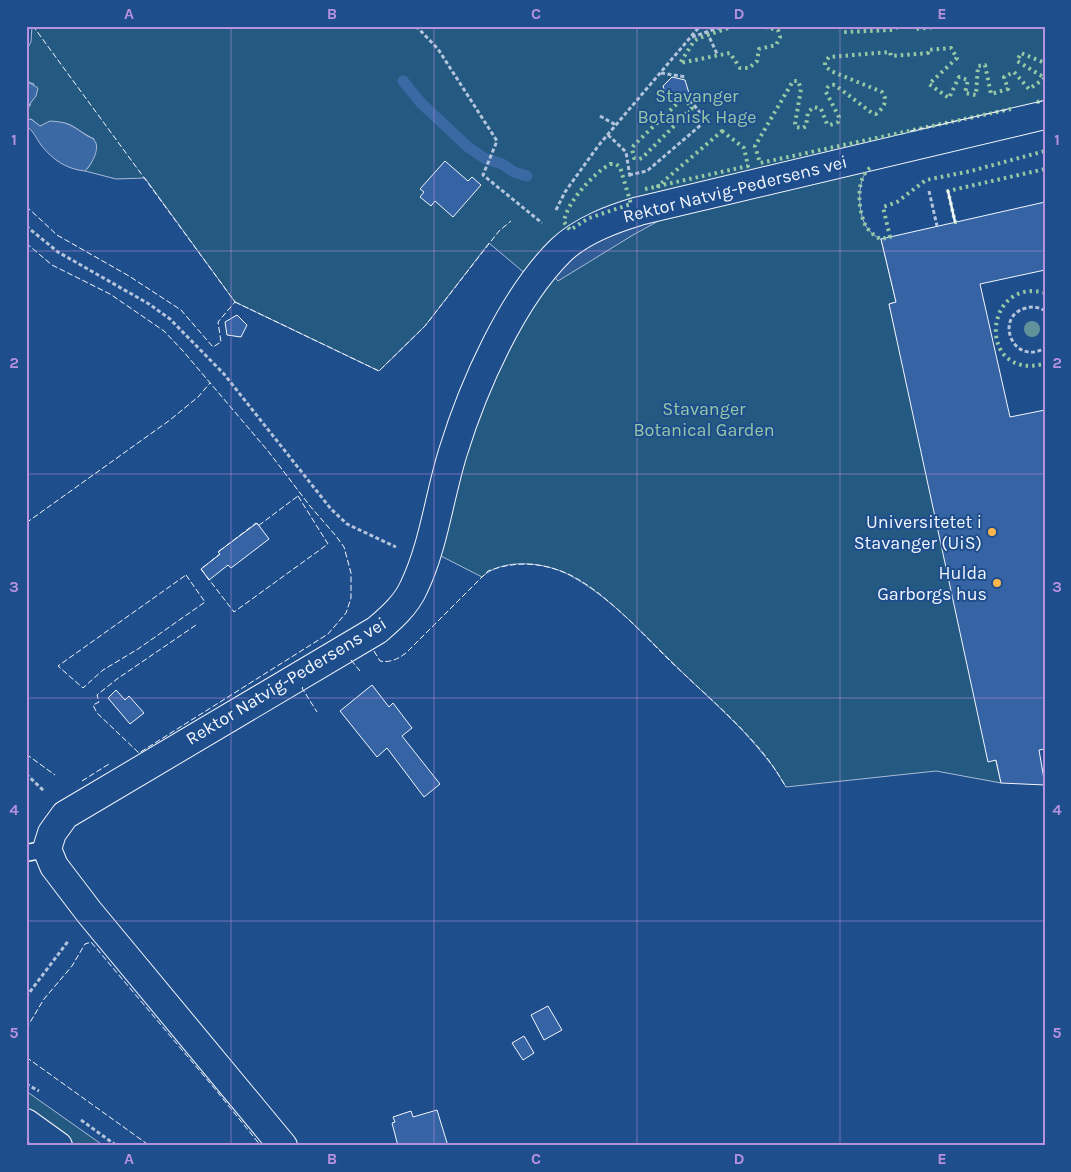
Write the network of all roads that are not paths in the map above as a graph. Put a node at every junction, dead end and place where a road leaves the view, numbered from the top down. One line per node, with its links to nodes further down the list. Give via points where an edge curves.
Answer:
1 (1045, 114): 2 (street, Rektor Natvig-Pedersens vei, via 639,211 586,232 555,238 483,371 453,452 414,588 398,612 377,630 65,815)
2 (37, 851): 5 (street, Rektor Natvig-Pedersens vei, via 54,866)
3 (26, 1123): 4 (street)
4 (58, 1146)
5 (283, 1146)

